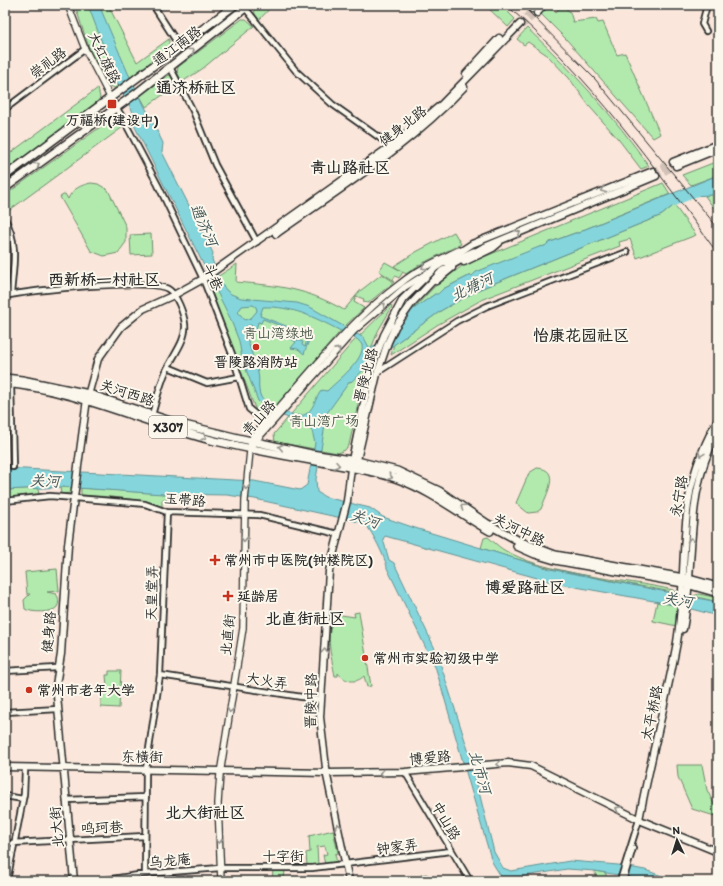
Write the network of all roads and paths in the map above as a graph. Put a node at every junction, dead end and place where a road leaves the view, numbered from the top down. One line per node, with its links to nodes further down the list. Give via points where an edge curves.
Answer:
1 (68, 5): 11 (street, 大红旗路)
2 (153, 5): 10 (street)
3 (235, 5): 10 (main road, 通江南路)
4 (544, 5): 7 (main road)
5 (706, 5): 8 (street, via 702,24)
6 (248, 7): 12 (main road, 通江南路, one-way to 6); 18 (street, via 296,71 332,104)
7 (535, 9)
8 (706, 31)
9 (499, 38): 16 (main road)
10 (180, 48): 13 (main road, 通江南路)
11 (85, 49): 13 (street, 大红旗路); 15 (street, 崇礼路)
12 (170, 67): 14 (main road, 通江南路); 24 (street, via 193,111 215,165)
13 (111, 99): 14 (street, 斗巷); 20 (main road)
14 (117, 108): 21 (main road, one-way to 14); 30 (street, 斗巷, via 158,185)
15 (5, 109)
16 (435, 110): 18 (main road, 健身北路); 28 (main road, 健身北路, via 521,25 437,115 394,149)
17 (718, 144): 19 (main road, via 675,164)
18 (391, 146): 24 (main road, 健身北路)
19 (718, 149)
20 (5, 176)
21 (5, 188)
22 (5, 219): 31 (street, via 14,241)
23 (504, 238): 25 (main road, 晋陵北路, one-way to 25, via 654,174); 26 (main road, 晋陵北路); 35 (main road, via 493,248 453,268 434,282 401,322)
24 (257, 242): 28 (main road, 健身北路)
25 (472, 244): 29 (main road, 晋陵北路); 34 (street, 青山路, one-way to 34, via 432,263 401,282 348,328)
26 (482, 248): 29 (street, 青山路); 35 (main road, 晋陵北路, via 442,271 412,303 395,327)
27 (627, 252): 37 (street, via 487,306 457,321)
28 (224, 267): 30 (main road)
29 (434, 268): 34 (street, 青山路, one-way to 29, via 405,287); 50 (main road, 晋陵北路, via 403,299 384,335 371,369)
30 (204, 281): 33 (main road); 38 (street, 斗巷)
31 (11, 294): 32 (street); 33 (street, via 146,283 161,285 170,290)
32 (5, 296)
33 (175, 297): 36 (street, via 185,323 185,334); 41 (main road, via 143,309 121,327 98,359)
34 (346, 335): 43 (street, 青山路)
35 (385, 355): 37 (main road); 47 (main road, 晋陵北路, via 377,374)
36 (168, 366): 38 (street, via 207,383); 42 (street)
37 (382, 370): 47 (main road, via 370,423)
38 (239, 377): 45 (street, 斗巷, via 249,408)
39 (5, 378): 41 (main road, 关河西路)
40 (8, 384): 41 (main road, 关河西路); 51 (street)
41 (90, 397): 42 (main road, 关河西路 / X307); 48 (main road, 关河西路 / X307, one-way to 48, via 214,441); 52 (main road)
42 (152, 415): 48 (main road, 关河西路 / X307)
43 (274, 416): 45 (street, 青山路); 48 (street, 青山路)
44 (718, 419): 57 (main road, 永宁路, one-way to 57, via 703,448 689,497 684,542)
45 (266, 423): 48 (street, 青山路, via 253,436)
46 (718, 432): 57 (main road, 永宁路, one-way to 46, via 695,499 705,462)
47 (363, 435): 50 (main road, 晋陵北路)
48 (252, 444): 49 (main road, 关河西路); 55 (street, 北直街, one-way to 55)
49 (321, 459): 50 (main road, 关河中路)
50 (354, 463): 56 (main road, 晋陵中路); 57 (main road, 关河中路, via 436,497 470,520 535,554)
51 (12, 467)
52 (76, 496): 53 (street, 玉带路); 54 (street, 玉带路, via 145,504); 60 (main road, 健身路, via 66,567 61,654); 68 (main road, 健身路, via 60,686)
53 (5, 501)
54 (167, 512): 55 (street, 玉带路); 62 (street, 天皇堂弄)
55 (245, 514): 56 (street, 玉带路); 63 (street, 北直街, one-way to 63, via 243,628)
56 (338, 534): 64 (main road, 晋陵中路, one-way to 56, via 329,571)
57 (686, 584): 58 (main road, 关河中路); 59 (main road, 关河中路); 78 (main road, 太平桥路, via 684,610)
58 (718, 587)
59 (718, 593)
60 (57, 668): 61 (street); 65 (main road, 健身路)
61 (5, 671)
62 (160, 675): 63 (street); 69 (street, 天皇堂弄)
63 (234, 687): 64 (street, 大火弄); 71 (street, 北直街, one-way to 71)
64 (321, 700): 73 (main road, 晋陵中路, via 320,717)
65 (58, 709): 66 (street); 68 (main road, 健身路)
66 (5, 712)
67 (5, 769): 68 (main road); 70 (main road)
68 (66, 769): 69 (main road, 东横街); 70 (main road); 77 (main road, 北大街)
69 (146, 770): 71 (main road, 东横街); 75 (street, 天皇堂弄)
70 (25, 771): 76 (street)
71 (220, 772): 73 (main road, 博爱路); 85 (street, 北直街, one-way to 85)
72 (405, 772): 73 (main road, 博爱路, one-way to 73); 78 (main road, 博爱路, one-way to 72, via 531,766 508,763); 82 (street, 中山路)
73 (327, 775): 84 (main road, 晋陵中路, one-way to 73)
74 (5, 796): 76 (street)
75 (146, 797): 77 (street); 79 (street, 天皇堂弄)
76 (23, 799): 81 (street)
77 (68, 800): 80 (main road, 北大街)
78 (640, 821): 83 (main road, 博爱路); 87 (street)
79 (145, 836): 80 (street, 鸣珂巷); 86 (street, 天皇堂弄)
80 (72, 840): 81 (street, 鸣珂巷); 89 (main road, 北大街); 90 (main road, 北大街)
81 (12, 844): 88 (street)
82 (451, 851): 84 (street, 钟家弄); 94 (street, 中山路)
83 (718, 852)
84 (346, 864): 85 (street, 十字街, via 312,868); 93 (main road, 晋陵中路)
85 (220, 868): 86 (street, 乌龙庵); 92 (street, 北直街)
86 (145, 874): 91 (street, 乌龙庵)
87 (622, 879)
88 (6, 881)
89 (74, 881)
90 (77, 881)
91 (99, 881)
92 (221, 881)
93 (349, 881)
94 (470, 881)

